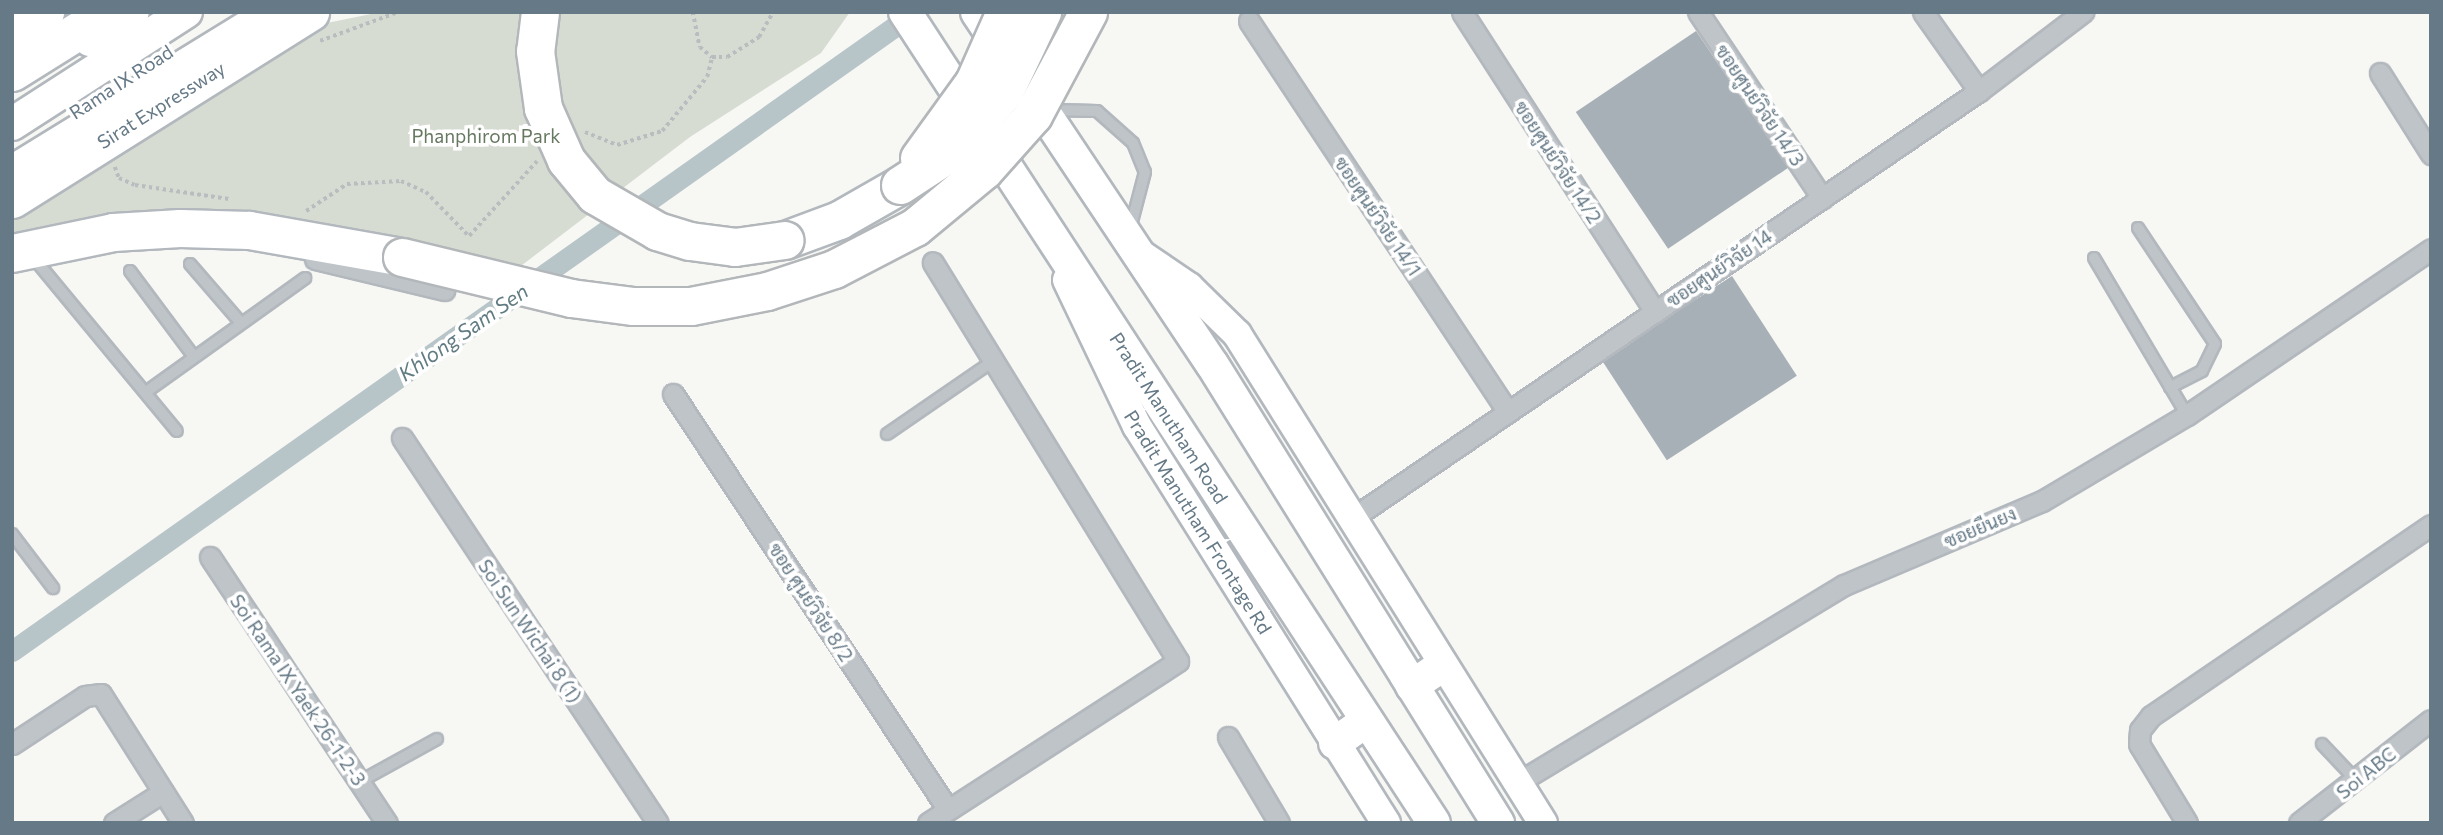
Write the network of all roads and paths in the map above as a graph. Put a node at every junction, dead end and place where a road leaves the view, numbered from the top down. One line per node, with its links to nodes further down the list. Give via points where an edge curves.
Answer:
1 (31, 12): 21 (street)
2 (45, 12): 23 (highway)
3 (108, 12): 25 (highway)
4 (133, 12): 27 (main road)
5 (186, 12): 30 (main road, Rama IX Road)
6 (230, 12): 32 (main road, Rama IX Road)
7 (272, 12): 36 (main road, Rama IX Road)
8 (398, 12): 22 (path)
9 (540, 12): 37 (highway, bridge, via 535,51 543,108 566,160 595,195 657,231 735,247 785,240 839,220)
10 (692, 12): 24 (path, via 700,47)
11 (773, 12): 24 (path, via 745,48 727,57)
12 (905, 12): 42 (main road, Pradit Manutham Road)
13 (1042, 12): 37 (highway, bridge, via 1004,92 956,149)
14 (1088, 12): 47 (highway, bridge, via 1033,115 984,170 915,227 834,269 767,290 691,306 620,305 571,299 319,240 249,230 113,232)
15 (1462, 12): 55 (street, ซอยศูนย์วิจัย 14/2)
16 (1699, 12): 38 (street, ซอยศูนย์วิจัย 14/3)
17 (1923, 12): 28 (street)
18 (2083, 12): 28 (street, ซอยศูนย์วิจัย 14)
19 (989, 17): 29 (main road); 37 (highway, bridge, via 974,82)
20 (1249, 21): 62 (street, ซอยศูนย์วิจัย 14/1)
21 (12, 25)
22 (310, 29): 39 (highway, Sirat Expressway)
23 (12, 34)
24 (712, 57): 31 (path, via 689,103 662,131 617,145)
25 (12, 72)
26 (2380, 73): 34 (street)
27 (12, 89)
28 (1979, 90): 38 (street, ซอยศูนย์วิจัย 14)
29 (1042, 110): 44 (main road); 44 (lane, via 1097,111 1133,143 1146,172)
30 (12, 124)
31 (580, 129)
32 (12, 151)
33 (544, 154): 41 (path, via 469,236 426,192 401,181 347,184 307,211)
34 (2431, 154)
35 (118, 162): 40 (path, via 114,168 119,178 135,185)
36 (12, 172)
37 (900, 185)
38 (1822, 198): 55 (street, ซอยศูนย์วิจัย 14)
39 (12, 199)
40 (241, 201)
41 (294, 209)
42 (1033, 209): 75 (main road, Pradit Manutham Road); 78 (street, Pradit Manutham Frontage Rd, via 1137,426)
43 (2138, 228): 59 (lane, via 2215,344 2202,371)
44 (1132, 244): 67 (street, via 1189,287 1237,334); 73 (main road)
45 (423, 247): 53 (street)
46 (2431, 249): 63 (street, ซอยยืนยง)
47 (17, 253): 53 (street, via 144,241 252,245); 60 (lane)
48 (2094, 258): 59 (lane)
49 (933, 262): 58 (street)
50 (190, 264): 56 (lane)
51 (130, 271): 57 (lane)
52 (305, 278): 56 (lane)
53 (411, 281): 54 (street)
54 (444, 290)
55 (1655, 312): 62 (street, ซอยศูนย์วิจัย 14)
56 (241, 323): 57 (lane)
57 (194, 357): 60 (lane)
58 (997, 358): 65 (lane); 85 (street, via 1178,661)
59 (2170, 387): 63 (lane)
60 (146, 392): 64 (lane)
61 (673, 394): 85 (street, ซอย ศูนย์วิจัย 8/2)
62 (1508, 412): 67 (street, ซอยศูนย์วิจัย 14)
63 (2187, 415): 83 (street, ซอยยืนยง, via 2042,500 1844,584)
64 (177, 431)
65 (887, 434)
66 (402, 439): 89 (street, Soi Sun Wichai 8 (1))
67 (1351, 519): 72 (street)
68 (2431, 525): 96 (street, via 2151,716 2140,730 2139,744)
69 (12, 534): 71 (lane)
70 (210, 557): 82 (street, Soi Rama IX Yaek 26-1-2-3)
71 (53, 588)
72 (1442, 666): 73 (main road); 83 (street)
73 (1412, 686): 94 (main road)
74 (2431, 720): 81 (street, Soi ABC)
75 (1366, 721): 78 (main road); 93 (main road, Pradit Manutham Road)
76 (1228, 737): 91 (street)
77 (437, 739): 82 (lane)
78 (1335, 743): 92 (street, Pradit Manutham Frontage Rd)
79 (12, 744): 84 (street, via 95,692 137,746)
80 (2322, 744): 81 (lane)
81 (2356, 780): 97 (street, Soi ABC)
82 (359, 782): 88 (street, Soi Rama IX Yaek 26-1-2-3)
83 (1517, 783): 95 (street)
84 (163, 792): 86 (street); 87 (street)
85 (948, 809): 90 (street)
86 (114, 823)
87 (183, 823)
88 (387, 823)
89 (658, 823)
90 (928, 823)
91 (1279, 823)
92 (1386, 823)
93 (1434, 823)
94 (1498, 823)
95 (1543, 823)
96 (2187, 823)
97 (2299, 823)

